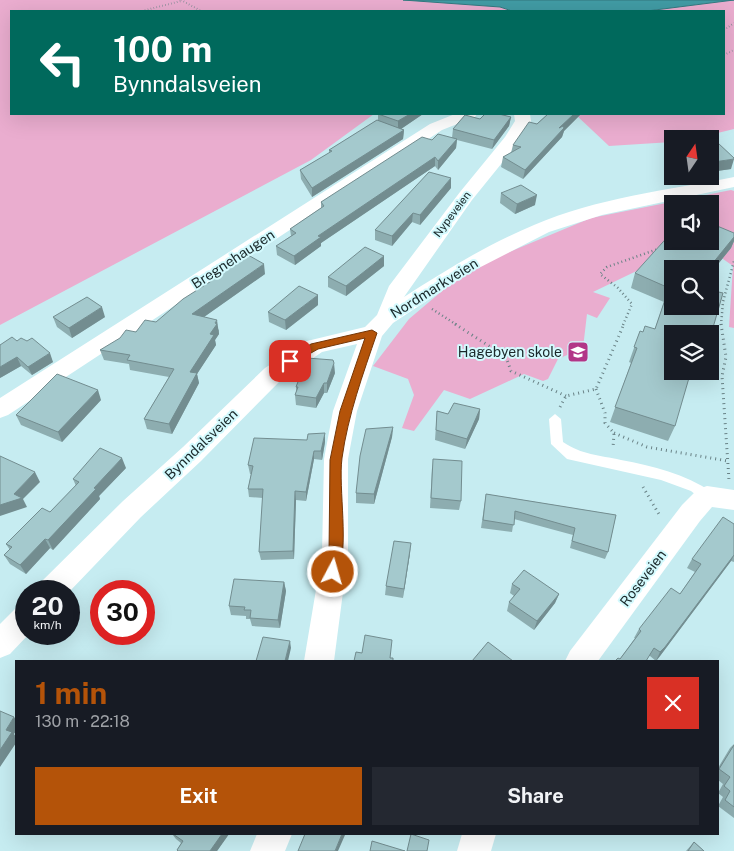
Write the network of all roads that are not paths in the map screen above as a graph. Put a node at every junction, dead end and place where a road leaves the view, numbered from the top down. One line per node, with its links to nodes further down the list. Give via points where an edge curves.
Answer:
1 (467, 115): 5 (street, Bregnehaugen, via 429,132)
2 (522, 115): 4 (street, Nypeveien, via 523,121 512,139 396,291)
3 (734, 182): 4 (street, Nordmarkveien, via 598,210 542,228 490,253)
4 (379, 326): 8 (street, Bynndalsveien, via 315,346 273,374); 11 (street, via 345,411 336,460 336,554)
5 (0, 409)
6 (555, 419): 7 (lane, via 557,444 572,455 679,480)
7 (724, 498): 12 (street, Roseveien, via 691,512)
8 (62, 580)
9 (15, 628): 10 (street)
10 (0, 644)
11 (319, 660)
12 (581, 660)
13 (275, 835): 15 (street)
14 (478, 835): 16 (street)
15 (267, 851)
16 (474, 851)

